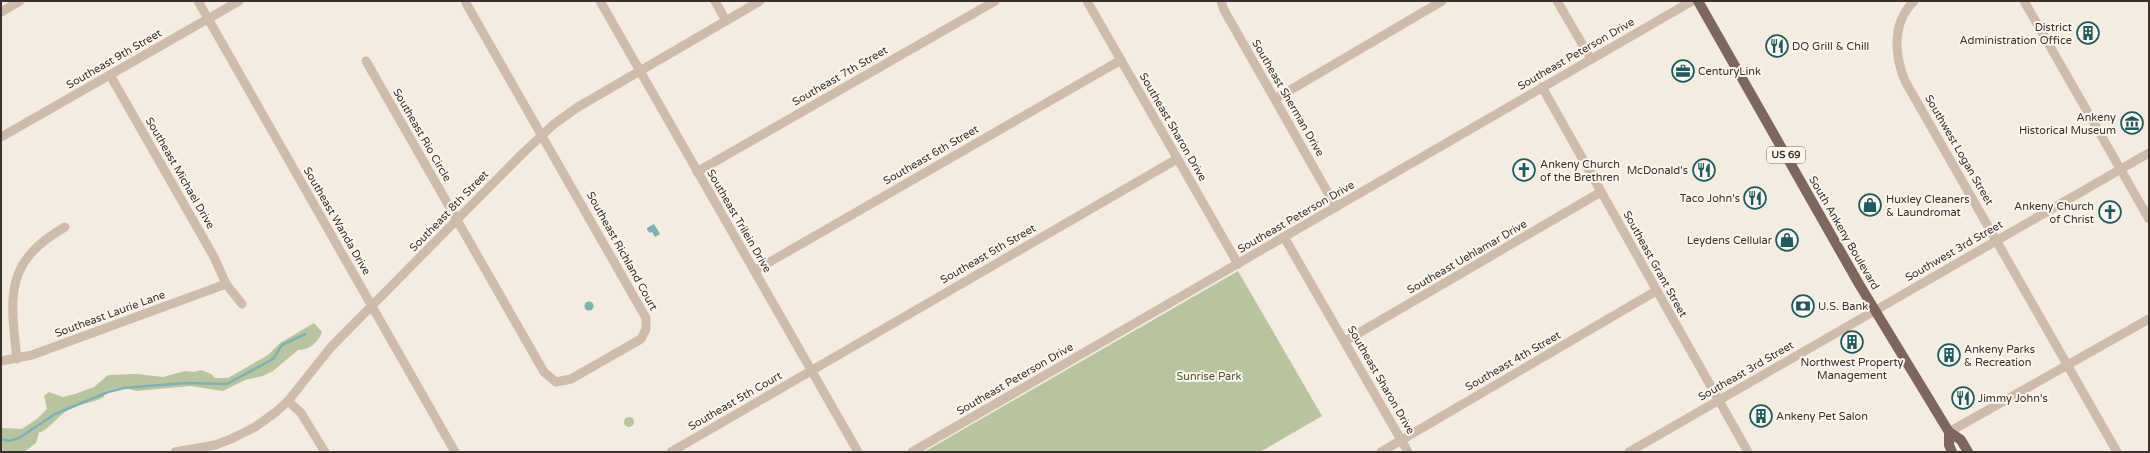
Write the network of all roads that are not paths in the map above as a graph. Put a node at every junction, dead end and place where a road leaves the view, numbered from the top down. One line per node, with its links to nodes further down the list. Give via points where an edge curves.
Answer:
1 (20, 1): 17 (street)
2 (198, 1): 18 (street, Southeast Wanda Drive)
3 (239, 1): 18 (street, Southeast 9th Street)
4 (600, 1): 23 (street, Southeast Trilein Drive)
5 (715, 1): 19 (street)
6 (760, 1): 19 (street, Southeast 8th Street)
7 (995, 1): 32 (street, Southeast 7th Street)
8 (1087, 1): 20 (street, Southeast Sharon Drive)
9 (1221, 1): 26 (street, Southeast Sherman Drive)
10 (1442, 1): 26 (street)
11 (1557, 1): 21 (street)
12 (1692, 1): 21 (street, Southeast Peterson Drive)
13 (1698, 1): 46 (main road, South Ankeny Boulevard / US 69)
14 (1914, 1): 39 (street, Southwest Logan Street, via 1904,14 1897,36 1897,58 1900,68)
15 (2024, 1): 31 (street)
16 (466, 3): 27 (street)
17 (1, 12)
18 (209, 18): 24 (street, Southeast 9th Street); 45 (street, Southeast Wanda Drive, via 212,28)
19 (726, 21): 23 (street, Southeast 8th Street)
20 (1121, 60): 30 (street, Southeast Sharon Drive); 41 (street, Southeast 6th Street)
21 (1591, 60): 25 (street, Southeast Peterson Drive)
22 (366, 61): 36 (street, Southeast Rio Circle)
23 (639, 71): 27 (street, Southeast 8th Street, via 578,106); 32 (street, Southeast Trilein Drive)
24 (110, 75): 28 (street, Southeast 9th Street); 42 (street, Southeast Michael Drive, via 214,257)
25 (1542, 87): 33 (street, Southeast Grant Street); 34 (street, Southeast Peterson Drive)
26 (1275, 99): 34 (street, Southeast Sherman Drive)
27 (542, 135): 36 (street, Southeast 8th Street); 36 (street, Southeast Richland Court, via 645,314 647,326 641,339 567,381 556,382 550,379)
28 (1, 137)
29 (2149, 153): 31 (street, Southwest 3rd Street)
30 (1178, 159): 40 (street, Southeast Sharon Drive); 52 (street, Southeast 5th Street)
31 (2121, 169): 35 (street); 39 (street, Southwest 3rd Street)
32 (697, 172): 41 (street, Southeast Trilein Drive)
33 (1601, 192): 43 (street, Southeast Grant Street); 48 (street, Southeast Uehlamar Drive)
34 (1336, 207): 38 (street, Southeast Peterson Drive)
35 (2149, 219)
36 (457, 220): 45 (street, Southeast 8th Street)
37 (65, 227): 49 (street, via 34,248 18,275 12,306)
38 (1284, 237): 40 (street, Southeast Peterson Drive); 48 (street, Southeast Sharon Drive)
39 (1996, 240): 46 (street, Southwest 3rd Street); 51 (street, Southwest Logan Street)
40 (1238, 264): 62 (street, Southeast Peterson Drive)
41 (754, 271): 52 (street, Southeast Trilein Drive)
42 (226, 284): 44 (street, Southeast Michael Drive); 49 (street, Southeast Laurie Lane)
43 (1656, 291): 53 (street, Southeast Grant Street); 56 (street, Southeast 4th Street)
44 (242, 304)
45 (373, 307): 54 (street, Southeast 8th Street, via 319,361); 59 (street, Southeast Wanda Drive)
46 (1874, 310): 53 (street, Southeast 3rd Street); 55 (main road, South Ankeny Boulevard / US 69)
47 (2149, 319): 51 (street)
48 (1345, 342): 56 (street, Southeast Sharon Drive)
49 (17, 359): 50 (street, Southeast Laurie Lane)
50 (1, 361)
51 (2067, 365): 55 (street); 69 (street, Southwest Logan Street)
52 (811, 371): 60 (street, Southeast 5th Court); 61 (street, Southeast Trilein Drive)
53 (1718, 400): 65 (street, Southeast 3rd Street); 66 (street, Southeast Grant Street)
54 (288, 401): 57 (street, Southeast 8th Street, via 263,422 232,439 215,445); 58 (street, via 301,413)
55 (1949, 432): 67 (main road, South Ankeny Boulevard / US 69); 68 (main road, South Ankeny Boulevard / US 69, via 1961,440)
56 (1402, 440): 63 (street, Southeast 4th Street); 64 (street, Southeast Sharon Drive)
57 (175, 452)
58 (325, 452)
59 (455, 452)
60 (671, 452)
61 (858, 452)
62 (912, 452)
63 (1381, 452)
64 (1408, 452)
65 (1628, 452)
66 (1748, 452)
67 (1952, 452)
68 (1968, 452)
69 (2117, 452)

